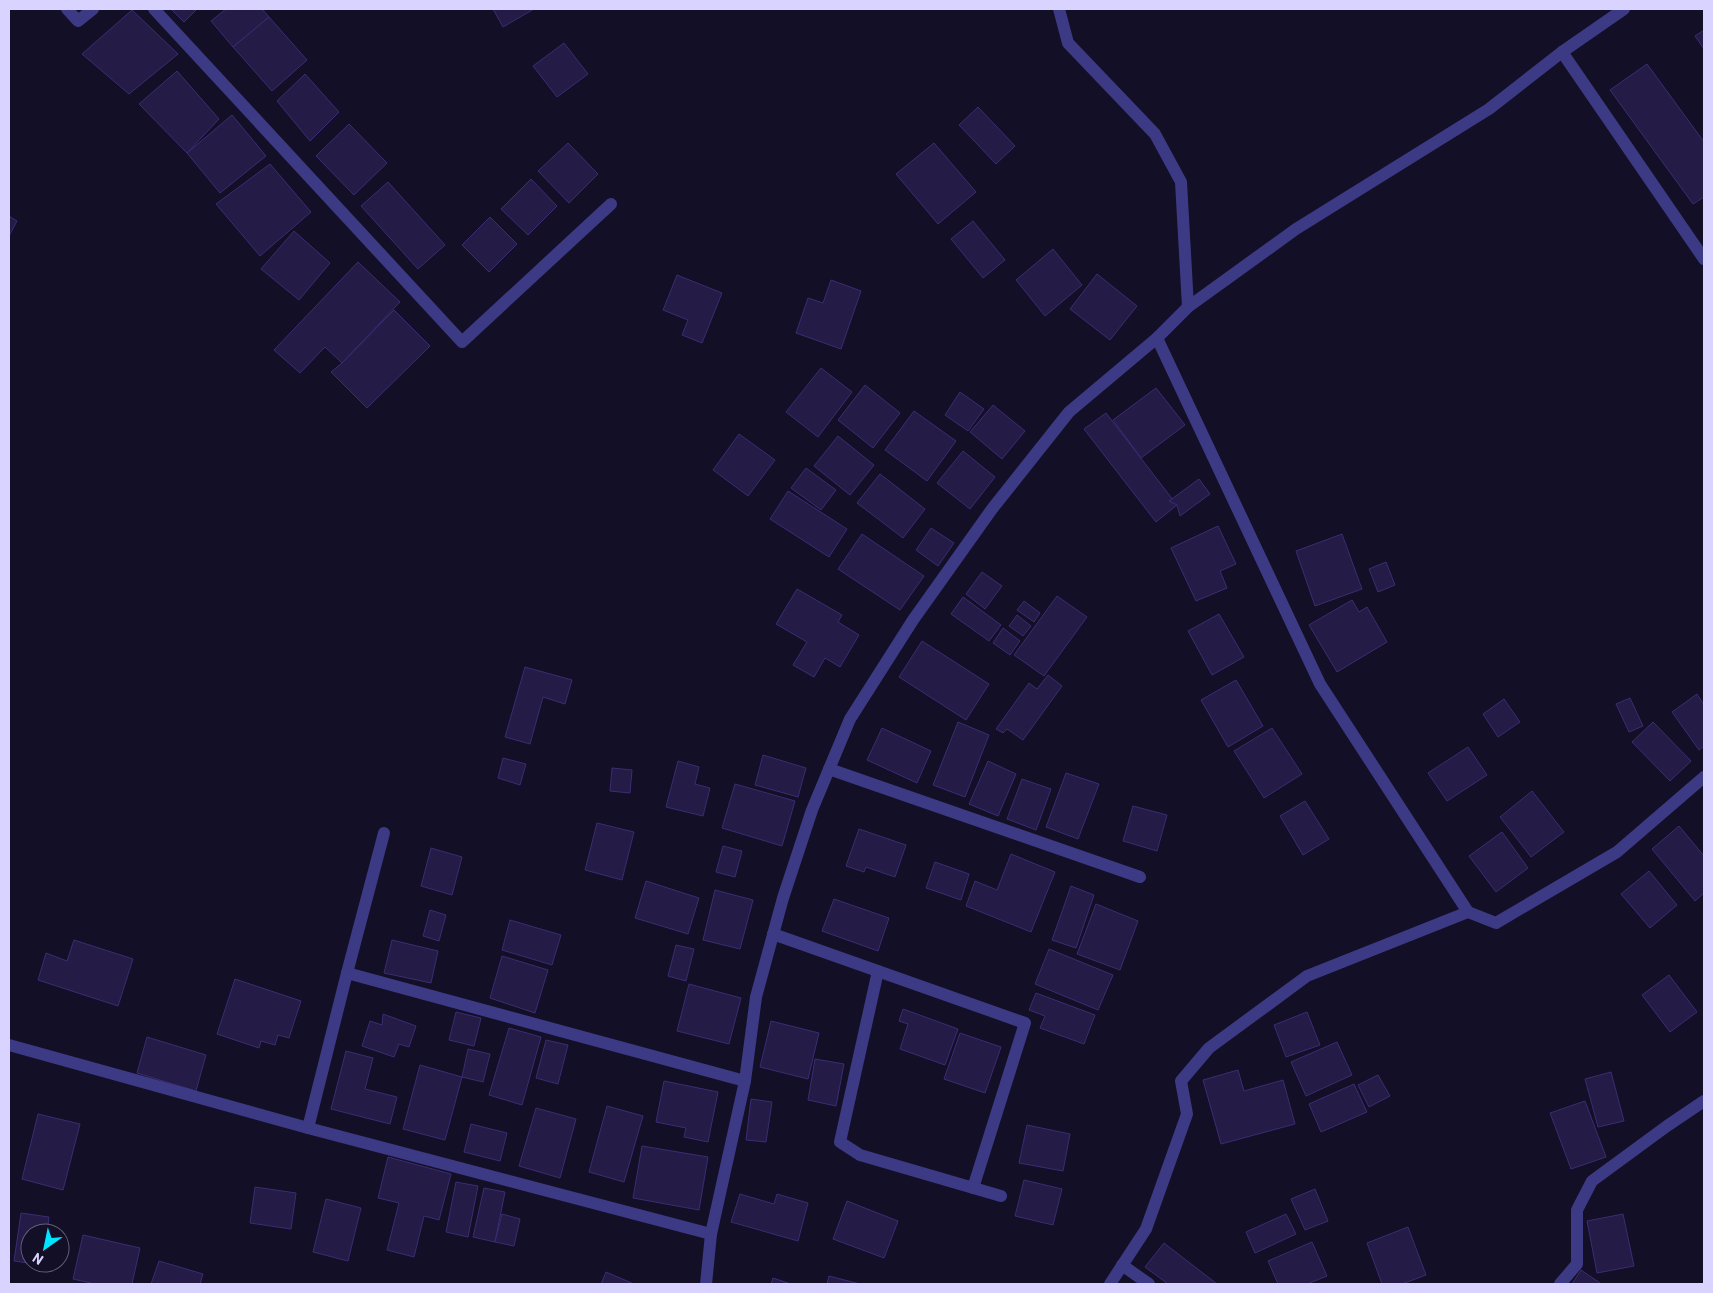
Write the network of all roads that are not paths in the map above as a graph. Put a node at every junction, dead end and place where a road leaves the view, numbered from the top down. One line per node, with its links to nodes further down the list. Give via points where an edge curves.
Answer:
1 (67, 9): 2 (street, via 78,21)
2 (93, 9)
3 (154, 9): 7 (street, via 462,342)
4 (1059, 9): 9 (street, via 1068,43 1155,134 1180,182)
5 (1624, 9): 6 (street)
6 (1562, 52): 8 (street); 9 (street, via 1489,108 1296,229)
7 (611, 204)
8 (1704, 259)
9 (1188, 307): 10 (street)
10 (1157, 338): 11 (street, via 1069,412 992,510 913,620 850,720); 15 (street, via 1320,684)
11 (829, 769): 14 (street); 16 (street, via 812,810)
12 (1704, 777): 15 (street, via 1617,852 1496,923)
13 (384, 834): 18 (street)
14 (1140, 877)
15 (1468, 912): 26 (street, via 1307,976 1208,1048 1180,1081 1187,1114 1146,1229)
16 (773, 934): 17 (street); 20 (street, via 756,997)
17 (878, 971): 23 (street, via 840,1142 860,1155); 23 (street, via 1025,1022)
18 (347, 973): 20 (street); 22 (street)
19 (9, 1045): 22 (street)
20 (745, 1081): 25 (street)
21 (1704, 1101): 30 (street, via 1592,1181 1577,1210 1577,1264)
22 (308, 1128): 25 (street)
23 (973, 1188): 24 (street)
24 (1001, 1196)
25 (711, 1234): 27 (street)
26 (1122, 1266): 28 (street); 29 (street)
27 (706, 1284)
28 (1110, 1284)
29 (1149, 1284)
30 (1560, 1284)

